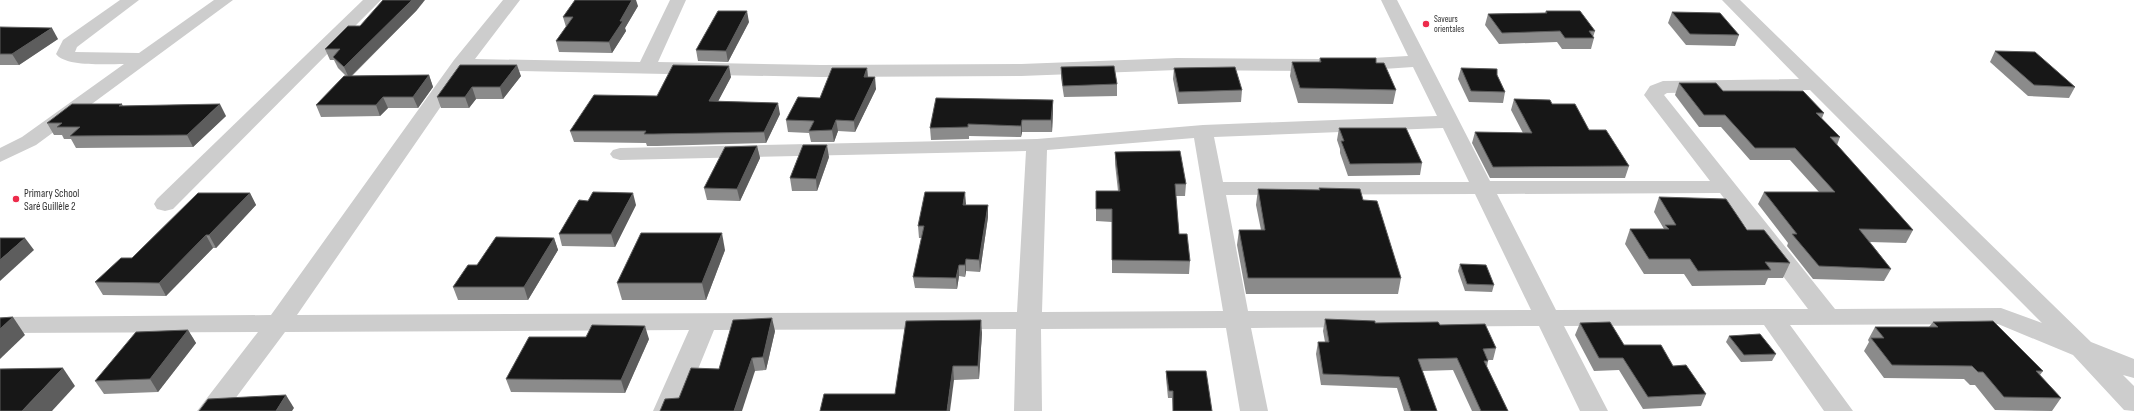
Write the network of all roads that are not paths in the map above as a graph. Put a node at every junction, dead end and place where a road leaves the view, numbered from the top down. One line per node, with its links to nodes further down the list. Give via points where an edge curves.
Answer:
1 (131, 0): 8 (street, via 69,44 65,54 71,57)
2 (225, 0): 8 (street)
3 (373, 0): 21 (street)
4 (512, 0): 10 (street)
5 (678, 0): 11 (street)
6 (1389, 0): 9 (street)
7 (1730, 0): 12 (street)
8 (142, 59): 17 (street, via 29,140)
9 (1420, 61): 11 (street, via 1351,65 1177,64 1013,70 821,71); 13 (street)
10 (461, 64): 11 (street); 28 (street)
11 (647, 66)
12 (1816, 84): 18 (street, via 1663,86 1657,90 1654,95); 30 (street)
13 (1450, 122): 14 (street); 19 (street)
14 (1203, 131): 15 (street); 20 (street)
15 (1037, 145): 16 (street); 26 (street)
16 (620, 154)
17 (0, 156)
18 (1726, 187): 19 (street); 23 (street)
19 (1483, 188): 20 (street); 24 (street)
20 (1214, 189): 25 (street)
21 (165, 204)
22 (1771, 317): 23 (street); 24 (street); 38 (street)
23 (1828, 317): 30 (street, via 2001,316)
24 (1547, 318): 25 (street); 37 (street)
25 (1237, 319): 26 (street); 36 (street)
26 (1029, 320): 27 (street); 35 (street)
27 (705, 322): 28 (street); 34 (street)
28 (279, 323): 29 (street); 33 (street)
29 (0, 325)
30 (2081, 347): 31 (street); 32 (street)
31 (2134, 369)
32 (2134, 403)
33 (211, 411)
34 (667, 411)
35 (1028, 411)
36 (1254, 411)
37 (1594, 411)
38 (1839, 411)

